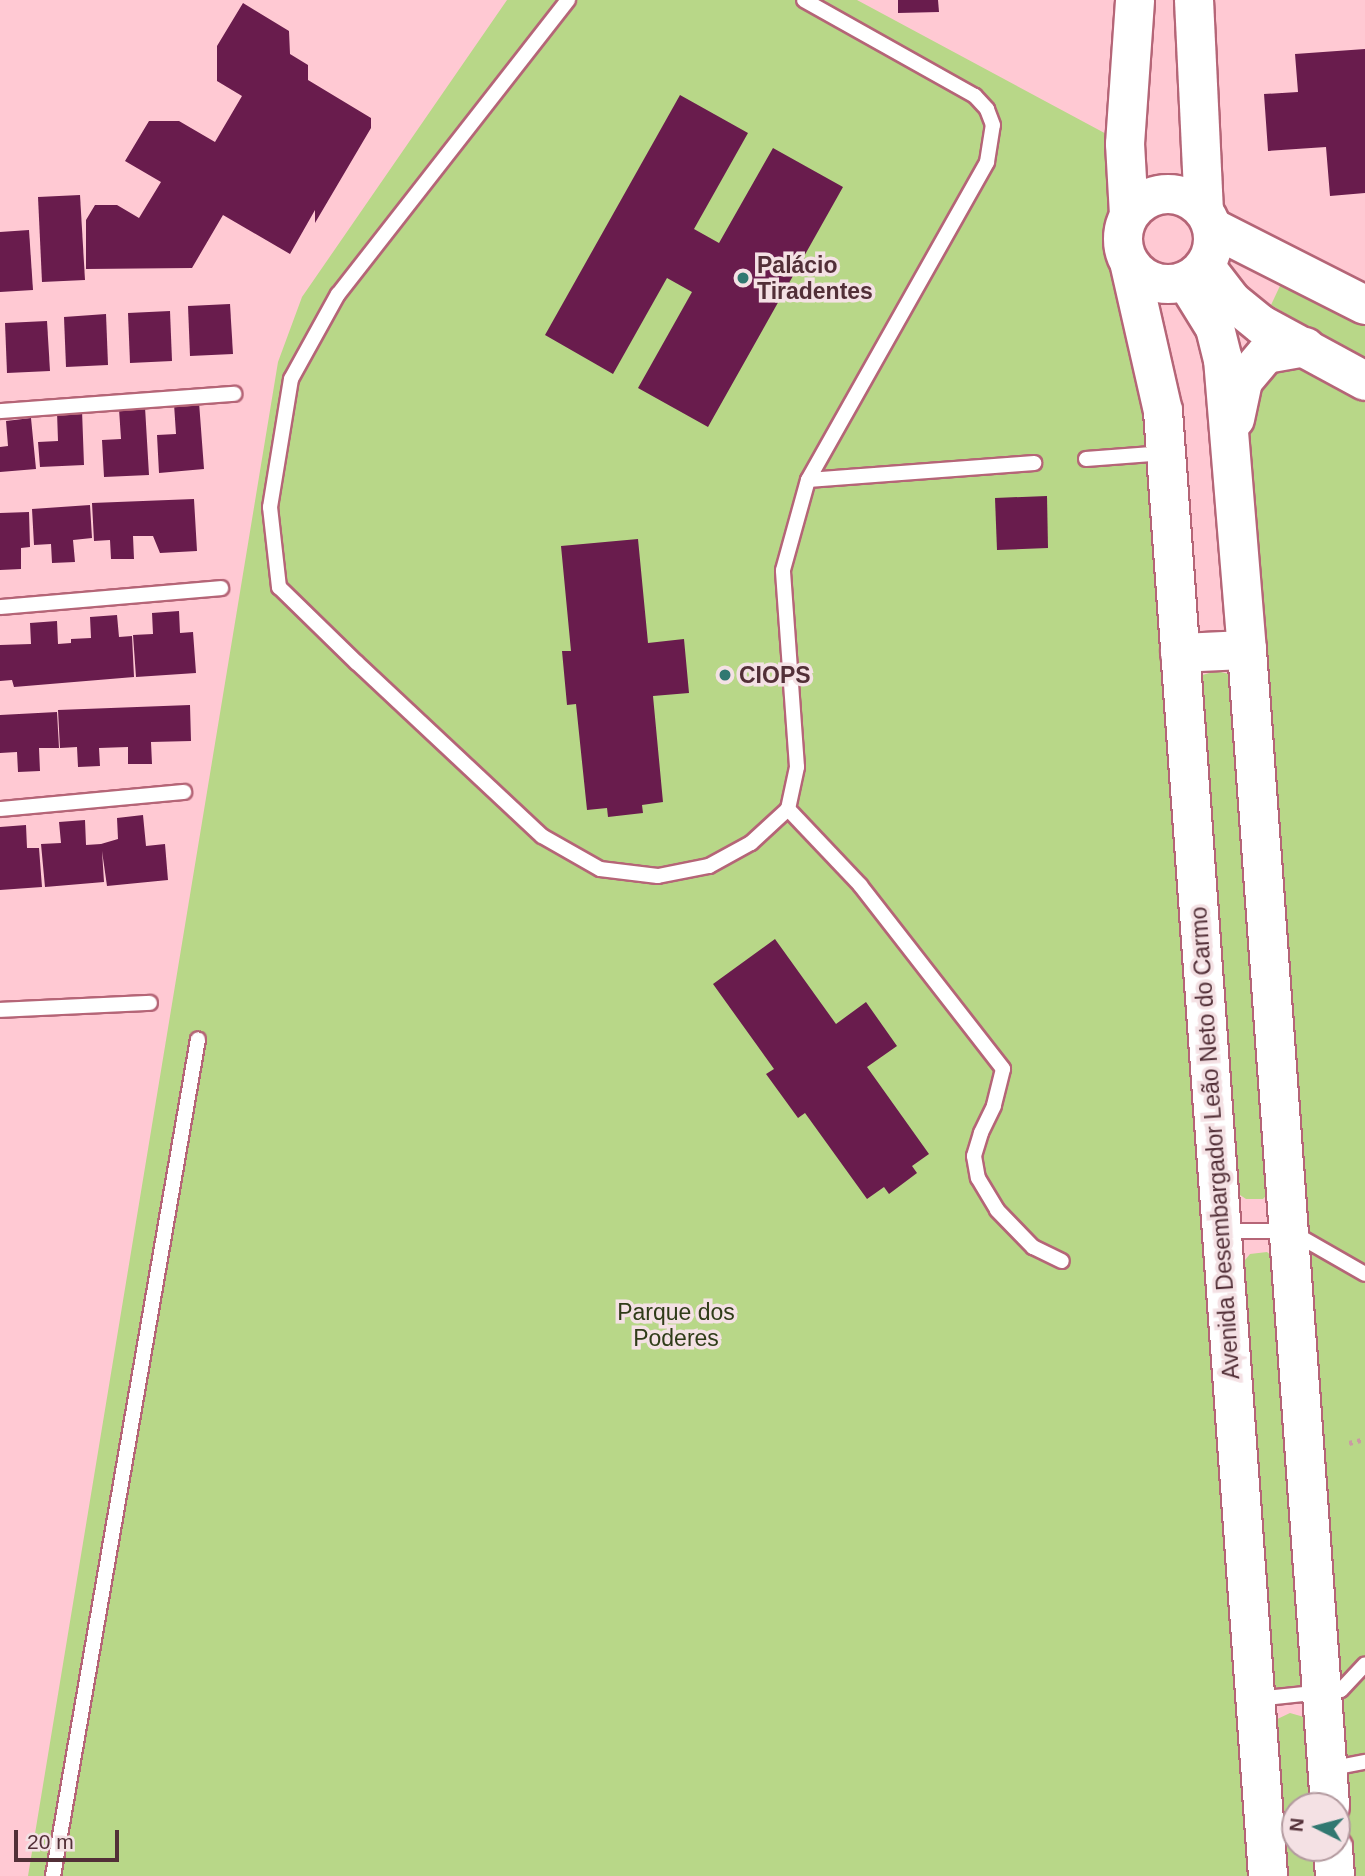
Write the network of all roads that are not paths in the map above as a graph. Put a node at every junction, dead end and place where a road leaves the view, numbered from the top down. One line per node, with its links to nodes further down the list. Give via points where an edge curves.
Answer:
1 (568, 0): 25 (lane, via 338,294 291,379 270,507 279,587 542,836 600,869 658,876 709,866 751,843)
2 (804, 0): 18 (lane, via 975,96 987,108 993,125 987,162)
3 (1135, 0): 5 (main road, via 1125,144)
4 (1194, 0): 6 (main road)
5 (1129, 215): 6 (main road, via 1140,202 1156,194 1173,193 1190,199); 7 (main road, via 1122,232)
6 (1208, 219): 8 (main road, via 1213,248); 9 (main road)
7 (1130, 266): 8 (main road, via 1142,277 1171,285); 15 (main road, Avenida Desembargador Leão Neto do Carmo, via 1163,411)
8 (1195, 274): 10 (main road, via 1262,325); 14 (main road, via 1223,359)
9 (1365, 305)
10 (1305, 347): 11 (main road); 14 (main road, via 1266,354 1243,380)
11 (1365, 381)
12 (234, 394): 13 (lane)
13 (0, 411)
14 (1229, 447): 21 (main road)
15 (1166, 453): 16 (lane); 22 (main road, Avenida Desembargador Leão Neto do Carmo)
16 (1086, 459)
17 (1034, 463): 18 (lane)
18 (808, 480): 25 (lane, via 783,570 797,767)
19 (221, 588): 20 (lane)
20 (0, 607)
21 (1247, 650): 22 (main road); 30 (main road)
22 (1180, 653): 29 (main road, Avenida Desembargador Leão Neto do Carmo)
23 (184, 792): 24 (lane)
24 (0, 809)
25 (788, 809): 31 (lane, via 860,885 1003,1069 974,1156 978,1178 997,1210 1033,1247)
26 (150, 1003): 27 (lane)
27 (0, 1010)
28 (198, 1039): 38 (lane)
29 (1222, 1231): 30 (lane); 35 (main road, Avenida Desembargador Leão Neto do Carmo)
30 (1290, 1231): 32 (lane); 34 (main road)
31 (1062, 1261)
32 (1365, 1274)
33 (1365, 1664): 34 (lane, via 1341,1690)
34 (1322, 1693): 35 (lane); 37 (main road)
35 (1255, 1699): 39 (main road, Avenida Desembargador Leão Neto do Carmo)
36 (1365, 1762): 37 (lane)
37 (1328, 1788)
38 (53, 1876)
39 (1268, 1876)

